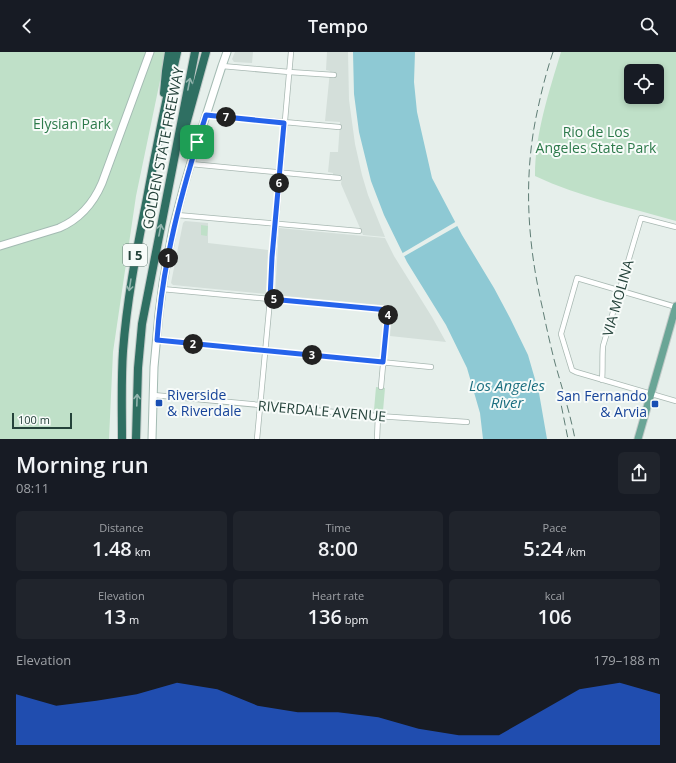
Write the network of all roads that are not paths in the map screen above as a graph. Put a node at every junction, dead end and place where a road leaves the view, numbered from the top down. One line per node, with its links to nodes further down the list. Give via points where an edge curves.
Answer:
1 (150, 52): 23 (main road, via 94,200 75,219 59,228)
2 (169, 52): 12 (highway)
3 (177, 52): 12 (highway, GOLDEN STATE FREEWAY / I 5)
4 (195, 52): 17 (highway, GOLDEN STATE FREEWAY / I 5, one-way to 4)
5 (206, 52): 17 (highway)
6 (227, 52): 8 (main road)
7 (291, 52): 9 (street)
8 (222, 66): 9 (street); 11 (main road)
9 (289, 72): 10 (street); 13 (street)
10 (334, 75)
11 (206, 115): 13 (street); 15 (main road)
12 (161, 123): 40 (highway, GOLDEN STATE FREEWAY / I 5, one-way to 40, via 128,298 123,352)
13 (284, 123): 14 (street); 16 (street)
14 (339, 127)
15 (190, 164): 16 (street); 19 (main road)
16 (280, 173): 18 (street); 20 (street)
17 (170, 177): 41 (highway, GOLDEN STATE FREEWAY / I 5, one-way to 17, via 142,324)
18 (339, 178)
19 (177, 215): 20 (street); 24 (main road)
20 (276, 224): 22 (street); 26 (street)
21 (676, 227): 25 (street, VIA MOLINA, via 641,218)
22 (359, 231)
23 (0, 246)
24 (162, 288): 26 (street); 28 (main road)
25 (620, 291): 27 (street); 32 (street, VIA MOLINA, via 603,346); 32 (street, via 577,278 561,334 572,370)
26 (270, 299): 29 (street); 30 (street, via 388,310)
27 (676, 307): 34 (main road)
28 (157, 340): 29 (street); 35 (main road)
29 (266, 351): 30 (street); 37 (street)
30 (383, 362): 31 (street); 33 (street)
31 (431, 367)
32 (602, 380): 34 (street)
33 (381, 387)
34 (651, 394): 36 (street); 45 (main road)
35 (153, 396): 37 (street, RIVERDALE AVENUE); 42 (main road)
36 (676, 401)
37 (260, 405): 38 (street, RIVERDALE AVENUE); 43 (street)
38 (378, 416): 39 (street, RIVERDALE AVENUE); 44 (street)
39 (467, 422)
40 (122, 439)
41 (136, 439)
42 (152, 439)
43 (257, 439)
44 (376, 439)
45 (638, 439)

